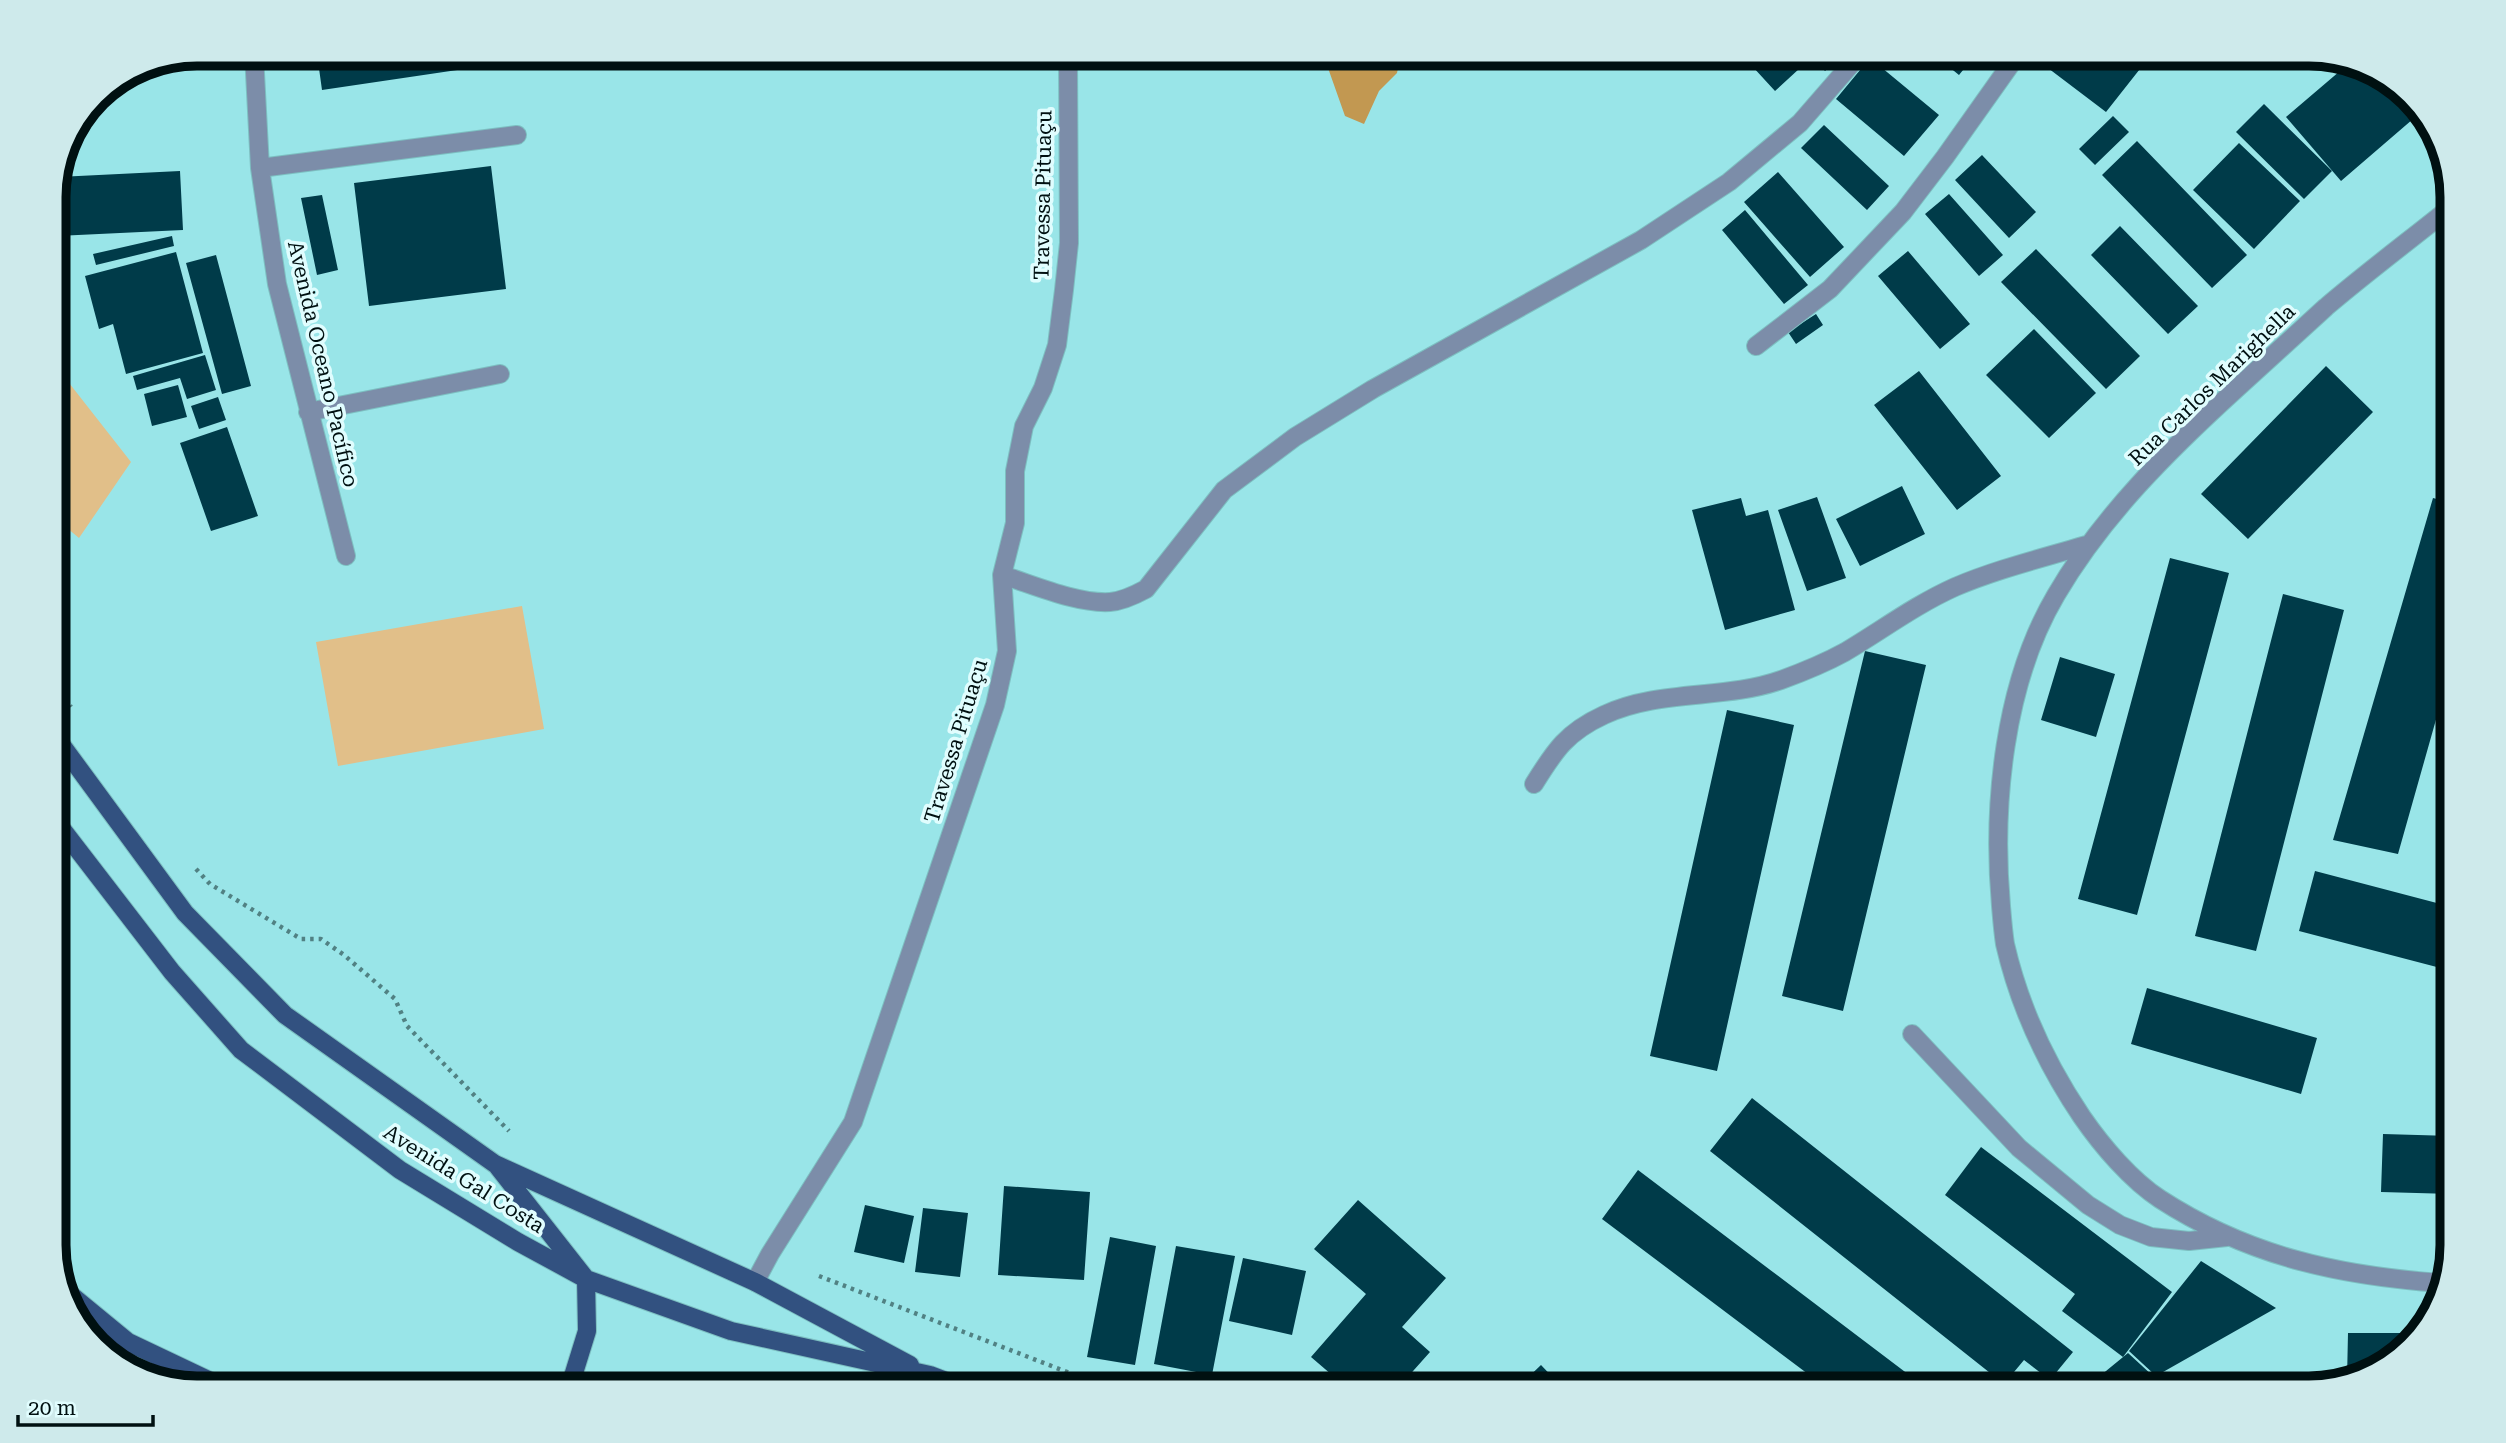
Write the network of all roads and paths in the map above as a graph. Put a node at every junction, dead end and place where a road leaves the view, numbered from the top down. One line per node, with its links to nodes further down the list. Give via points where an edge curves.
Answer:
1 (255, 66): 6 (street, Avenida Oceano Pacífico)
2 (1068, 66): 13 (street, Travessa Pituaçu, via 1069,243 1057,345 1024,426 1015,471 1015,523)
3 (1850, 66): 13 (street, via 1800,123 1729,182 1641,240 1295,437 1224,490 1146,589 1111,602 1087,601)
4 (2009, 66): 8 (street, via 1903,212 1830,289)
5 (517, 135): 6 (street)
6 (260, 169): 10 (street, Avenida Oceano Pacífico, via 277,284)
7 (2439, 217): 11 (street, Rua Carlos Marighella, via 2327,306 2177,443)
8 (1756, 346)
9 (500, 374): 10 (street)
10 (308, 412): 12 (street, Avenida Oceano Pacífico)
11 (2087, 545): 17 (street, via 1956,587 1843,653 1778,681 1646,702 1606,714 1572,733); 23 (street, Rua Carlos Marighella, via 2053,598 2028,654 2010,720 2000,793 1997,867 2005,943 2028,1016 2058,1081 2103,1147 2157,1198)
12 (346, 556)
13 (1002, 575): 24 (street, Travessa Pituaçu, via 1007,652 995,705 869,1079 853,1122)
14 (67, 702): 15 (path)
15 (71, 708)
16 (67, 752): 22 (main road, via 186,913 285,1015)
17 (1534, 784)
18 (67, 836): 25 (main road, Avenida Gal Costa, via 172,972 241,1051 400,1170)
19 (194, 866): 21 (path, via 210,884 301,940 321,939 344,955 395,999 407,1027)
20 (1912, 1034): 23 (street, via 2019,1148 2088,1205 2151,1237 2189,1241)
21 (514, 1137)
22 (495, 1164): 25 (main road); 26 (main road)
23 (2227, 1237): 27 (street, Rua Carlos Marighella, via 2309,1265)
24 (770, 1254): 26 (street, Travessa Pituaçu); 32 (path)
25 (586, 1279): 29 (main road, Avenida Gal Costa, via 731,1331); 31 (main road, via 587,1331)
26 (755, 1282): 29 (main road)
27 (2434, 1282)
28 (80, 1303): 30 (main road, via 128,1342)
29 (930, 1375)
30 (200, 1376)
31 (573, 1376)
32 (1077, 1376)

